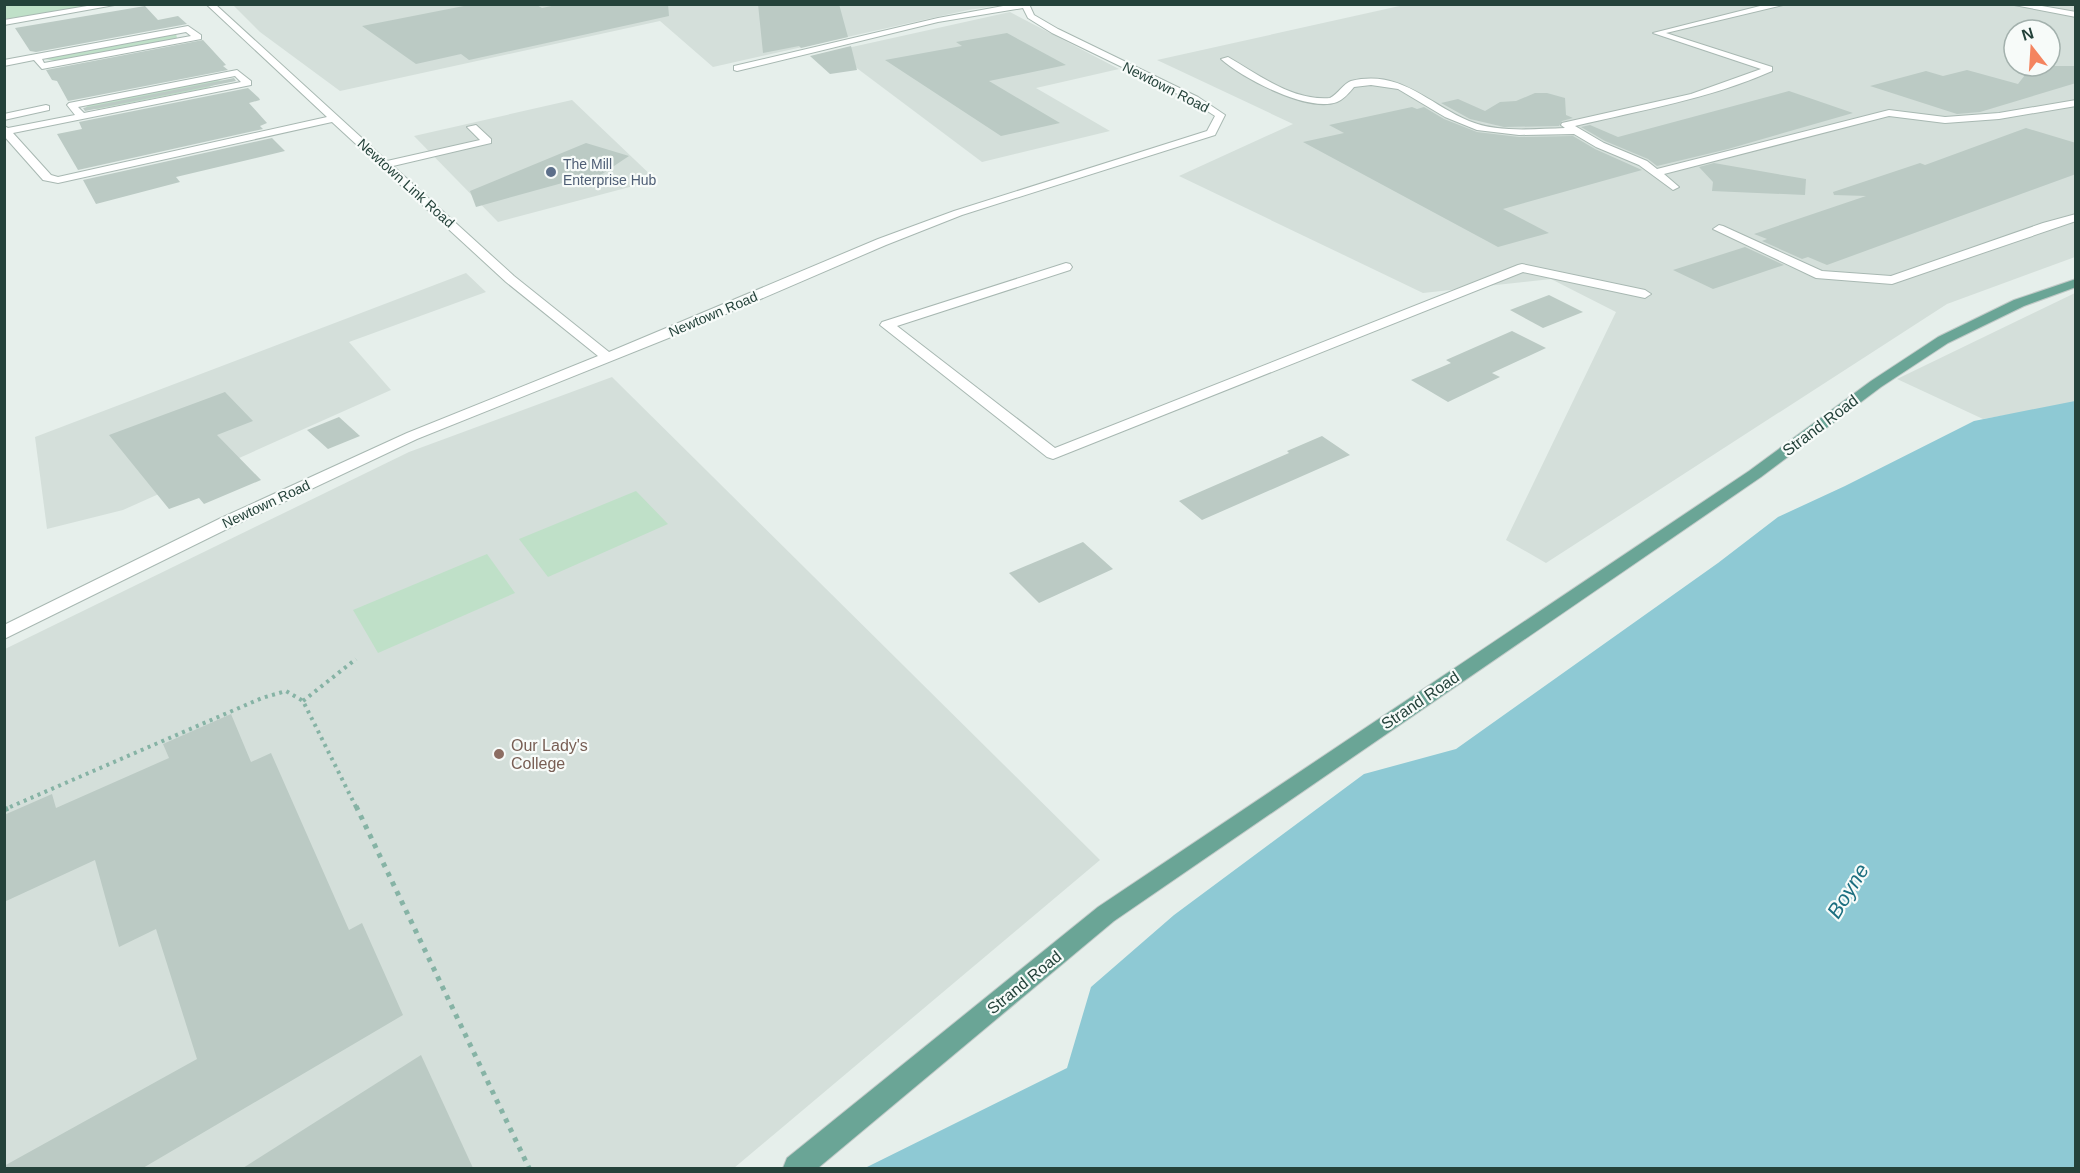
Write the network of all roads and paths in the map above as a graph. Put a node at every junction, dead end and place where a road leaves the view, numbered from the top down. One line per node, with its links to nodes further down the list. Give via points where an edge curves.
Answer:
1 (116, 4): 7 (street)
2 (210, 4): 16 (street, Newtown Link Road)
3 (1783, 4): 19 (street, via 1657,33 1769,69 1694,98 1566,125)
4 (2013, 4): 6 (street)
5 (1025, 5): 11 (street, via 938,20); 28 (street, Newtown Road, via 1031,16 1055,31 1195,99 1220,116 1211,133 958,213)
6 (2076, 15)
7 (4, 23)
8 (36, 57): 8 (street, via 188,29 198,37 42,66); 10 (street)
9 (1225, 59): 19 (street, via 1282,91 1310,100 1328,102 1341,97 1351,84 1389,82 1410,88 1467,123 1515,132)
10 (4, 63)
11 (736, 68)
12 (2076, 103): 21 (street, via 1945,120 1889,113)
13 (46, 108): 15 (street)
14 (81, 116): 14 (street, via 148,103 248,83 237,72 72,105); 18 (street)
15 (4, 117)
16 (335, 118): 18 (street, via 58,180 47,178); 20 (street, Newtown Link Road)
17 (472, 127): 20 (street, via 487,141)
18 (6, 130)
19 (1576, 131): 21 (street, via 1600,146 1643,163)
20 (386, 165): 28 (street, Newtown Link Road, via 510,279)
21 (1655, 173): 22 (street)
22 (1672, 187)
23 (2076, 218): 24 (street, via 1892,280 1820,275)
24 (1719, 229)
25 (1066, 267): 27 (street, via 887,325 1053,454 1522,268)
26 (2076, 283): 34 (main road, Strand Road, via 2019,303 1943,340 1876,384 1755,474 1106,914)
27 (1645, 294)
28 (607, 357): 29 (street, Newtown Road, via 402,441 227,522)
29 (4, 633)
30 (356, 659): 31 (path)
31 (303, 701): 32 (path, via 286,691 262,698); 33 (path)
32 (4, 810)
33 (530, 1168)
34 (797, 1168)

